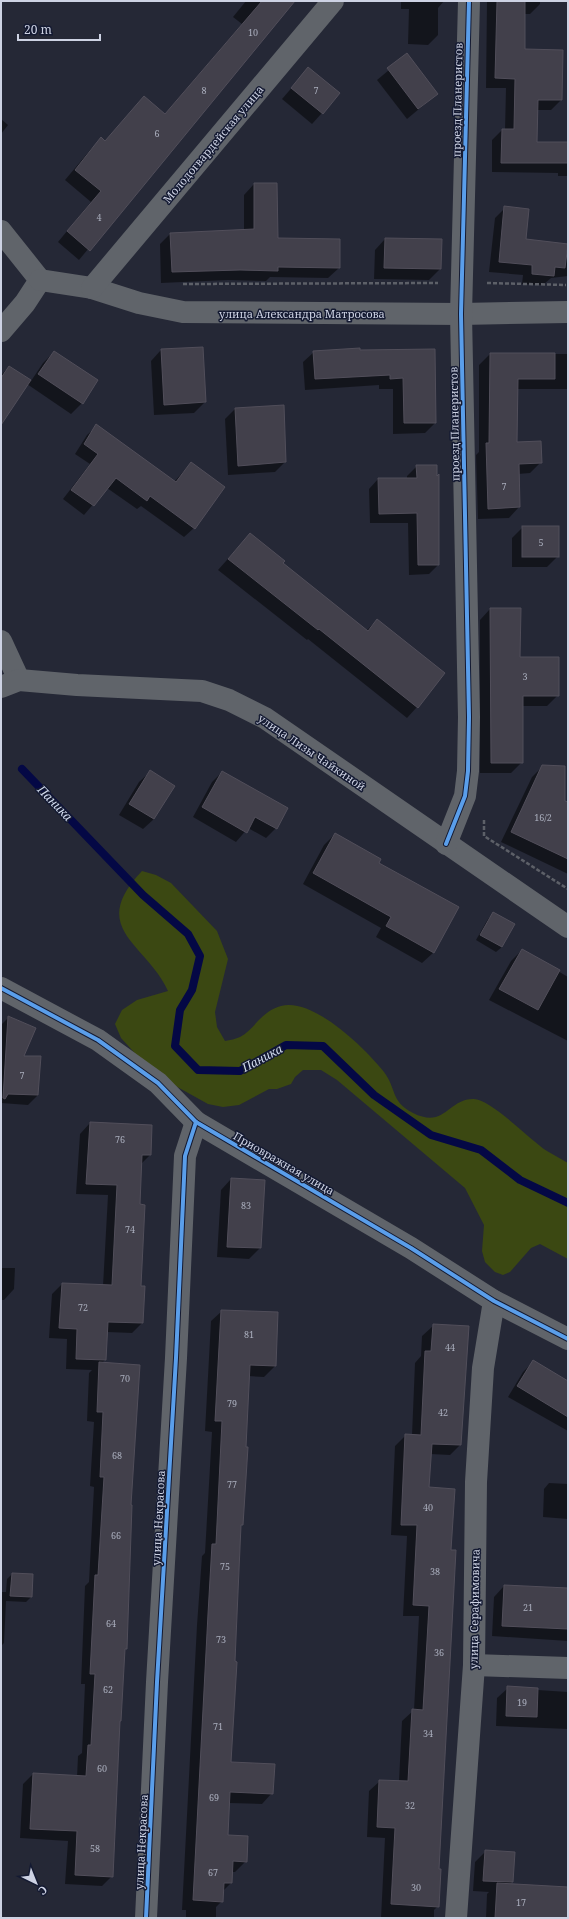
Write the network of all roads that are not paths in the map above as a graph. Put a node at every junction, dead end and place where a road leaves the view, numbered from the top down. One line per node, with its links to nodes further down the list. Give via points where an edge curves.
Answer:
1 (333, 1): 5 (street, Молодогвардейская улица)
2 (469, 1): 7 (street, проезд Планеристов)
3 (1, 231): 4 (street)
4 (40, 280): 5 (street, улица Александра Матросова); 8 (street)
5 (92, 288): 7 (street, улица Александра Матросова, via 183,312)
6 (568, 312): 7 (street, улица Александра Матросова)
7 (461, 314): 11 (street, проезд Планеристов, via 468,771 465,796)
8 (1, 331)
9 (1, 640): 10 (street)
10 (10, 684): 11 (street, улица Лизы Чайкиной, via 202,691 229,700 265,718)
11 (446, 844): 12 (street, улица Лизы Чайкиной)
12 (568, 927)
13 (1, 988): 14 (street, Приовражная улица, via 98,1040 158,1083)
14 (196, 1122): 15 (street, Приовражная улица, via 411,1248); 19 (street, улица Некрасова, via 185,1156)
15 (494, 1301): 16 (street, Приовражная улица); 17 (street, улица Серафимовича, via 483,1368 476,1482)
16 (568, 1338)
17 (474, 1665): 18 (street); 20 (street, улица Серафимовича)
18 (568, 1668)
19 (146, 1918)
20 (456, 1918)

